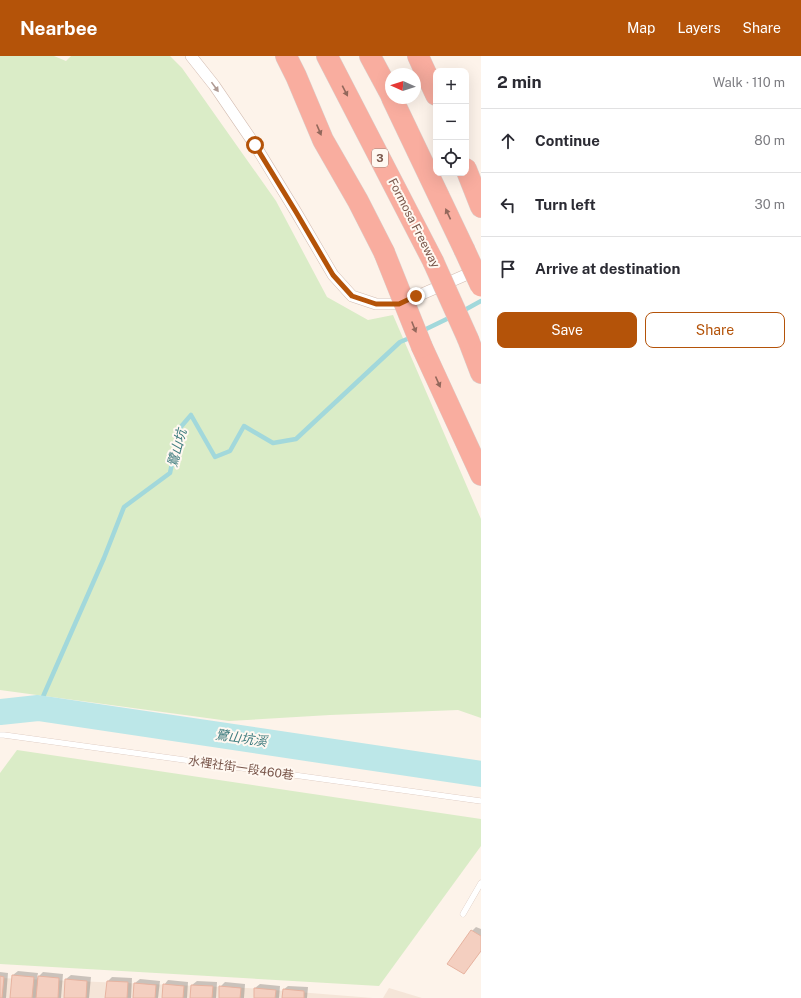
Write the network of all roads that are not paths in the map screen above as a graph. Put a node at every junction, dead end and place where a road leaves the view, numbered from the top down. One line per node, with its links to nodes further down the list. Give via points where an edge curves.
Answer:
1 (191, 56): 15 (street, one-way to 15, via 255,145 333,275 352,296 376,304 399,304)
2 (282, 56): 9 (highway)
3 (286, 56): 9 (highway)
4 (327, 56): 17 (highway, Formosa Freeway / 3, one-way to 17, bridge, via 434,260)
5 (370, 56): 10 (highway)
6 (418, 56): 11 (highway)
7 (431, 56): 8 (highway)
8 (434, 68)
9 (296, 76): 18 (highway, one-way to 18, bridge, via 323,140 384,252 422,347)
10 (385, 84)
11 (433, 88)
12 (395, 104): 16 (highway, one-way to 12, bridge)
13 (469, 176): 14 (highway)
14 (481, 207)
15 (481, 268)
16 (481, 286)
17 (481, 373)
18 (481, 475)
19 (0, 735): 20 (lane, 水裡社街一段460巷)
20 (481, 801)
21 (481, 883): 22 (lane)
22 (463, 914)

